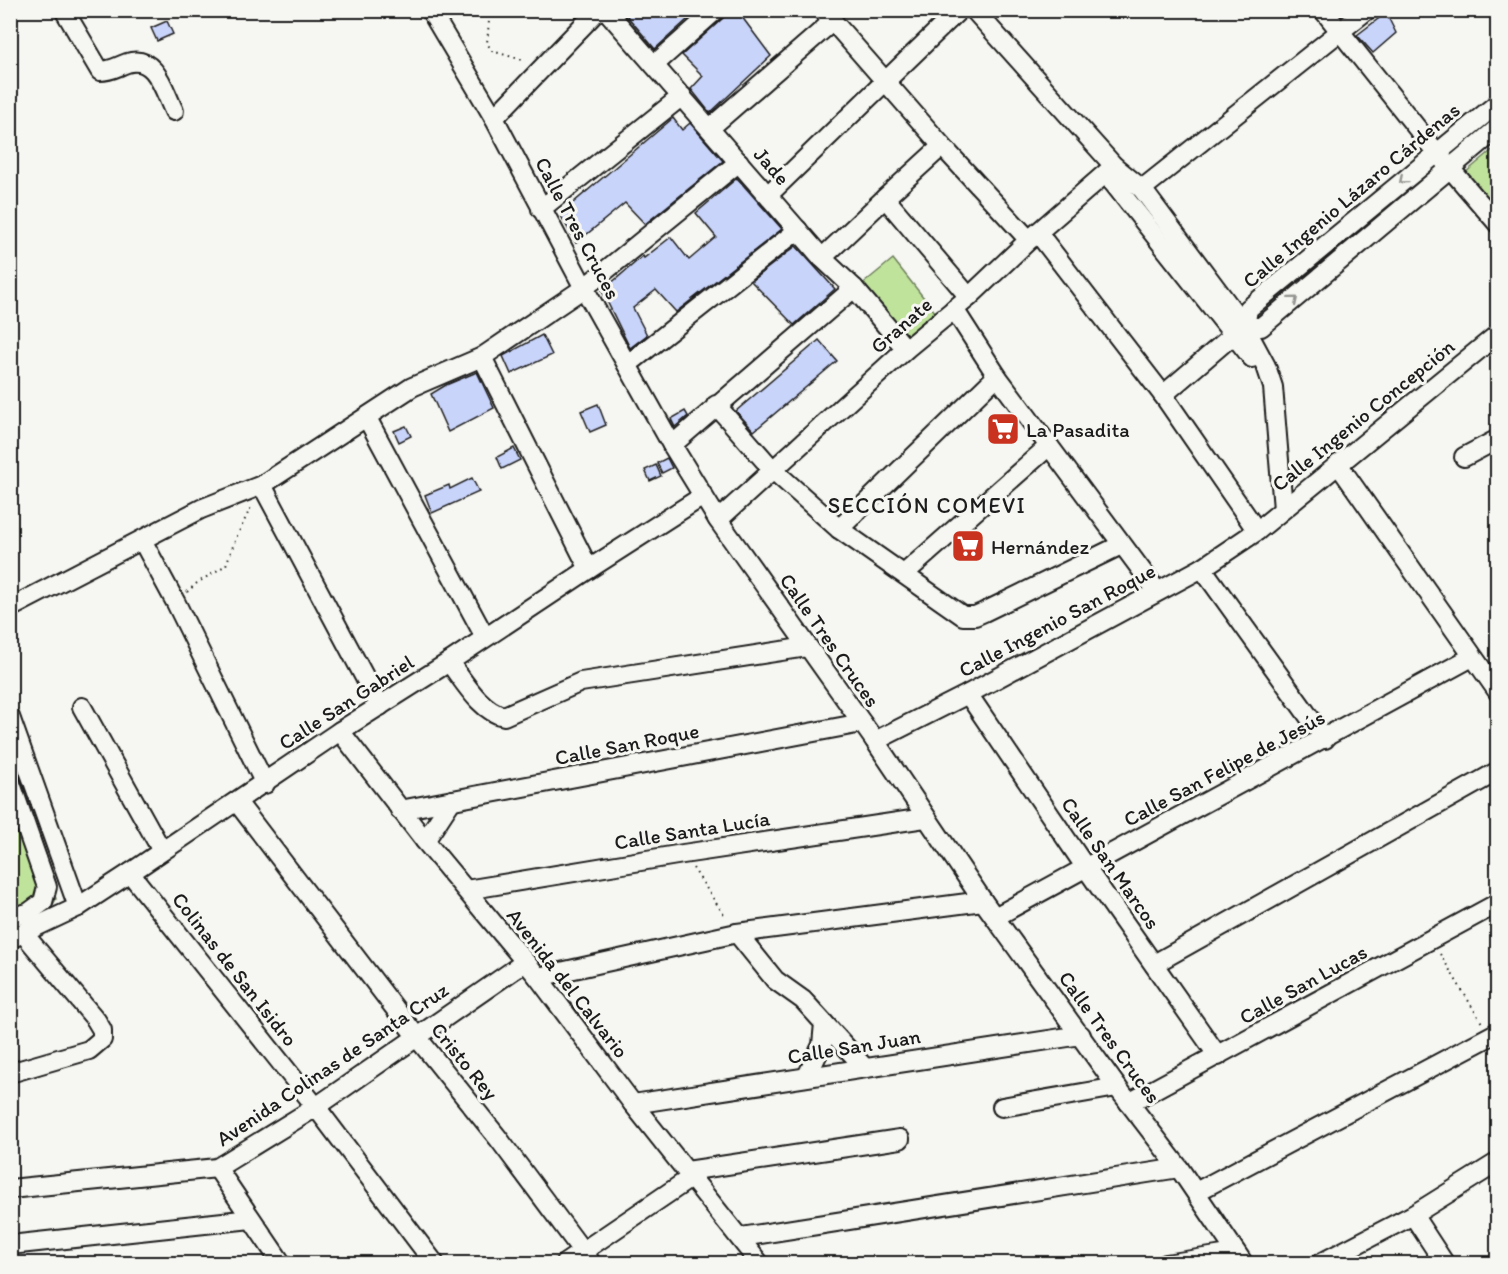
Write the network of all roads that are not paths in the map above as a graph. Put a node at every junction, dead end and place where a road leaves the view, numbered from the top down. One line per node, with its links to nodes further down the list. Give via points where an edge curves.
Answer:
1 (64, 10): 16 (street, via 100,71 127,63 148,64)
2 (430, 10): 17 (street, Calle Tres Cruces)
3 (598, 10): 17 (street)
4 (606, 10): 12 (street, Jade)
5 (716, 10): 12 (street)
6 (959, 10): 13 (street)
7 (974, 10): 24 (street)
8 (1323, 10): 11 (street)
9 (1367, 10): 11 (street)
10 (828, 16): 13 (street); 18 (street)
11 (1341, 32): 21 (street); 25 (street)
12 (654, 65): 14 (street, Jade)
13 (886, 82): 20 (street); 26 (street)
14 (682, 96): 18 (street, Jade); 28 (street)
15 (1497, 103): 21 (street, Calle Ingenio Lázaro Cárdenas)
16 (174, 111)
17 (494, 118): 28 (street, Calle Tres Cruces)
18 (710, 128): 22 (street, Jade)
19 (1497, 129): 23 (street, Calle Ingenio Lázaro Cárdenas)
20 (942, 146): 27 (street); 31 (street)
21 (1436, 152): 23 (street); 37 (street, Calle Ingenio Lázaro Cárdenas, one-way to 37, via 1248,309)
22 (739, 162): 26 (street, Jade); 33 (street)
23 (1450, 168): 29 (street); 37 (street, Calle Ingenio Lázaro Cárdenas, one-way to 23, via 1261,327)
24 (1110, 170): 25 (street); 31 (street, Granate); 37 (street)
25 (1142, 189): 37 (street)
26 (768, 195): 30 (street, Jade)
27 (885, 198): 32 (street); 35 (street)
28 (541, 209): 33 (street, Calle Tres Cruces)
29 (1497, 224)
30 (798, 230): 32 (street, Jade); 41 (street)
31 (1034, 237): 35 (street, Granate); 43 (street)
32 (822, 258): 34 (street, Jade)
33 (584, 288): 40 (street); 41 (street, Calle Tres Cruces)
34 (854, 288): 39 (street, Jade); 44 (street)
35 (969, 297): 36 (street, Granate)
36 (954, 309): 39 (street, Granate); 42 (street)
37 (1239, 331): 43 (street, Calle Ingenio Lázaro Cárdenas); 49 (street, via 1259,369); 55 (street, via 1266,366 1273,387)
38 (1497, 334): 51 (street, Calle Ingenio Concepción)
39 (906, 349): 52 (street, Granate)
40 (482, 357): 45 (street, via 412,387); 62 (street)
41 (627, 365): 47 (street, Calle Tres Cruces)
42 (997, 376): 48 (street); 57 (street)
43 (1163, 395): 58 (street)
44 (716, 405): 47 (street); 52 (street)
45 (367, 418): 53 (street); 66 (street)
46 (1497, 439): 50 (street)
47 (672, 445): 54 (street, Calle Tres Cruces)
48 (1048, 446): 60 (street); 63 (street)
49 (1269, 453)
50 (1464, 457)
51 (1338, 464): 55 (street, Calle Ingenio Concepción); 68 (street)
52 (772, 469): 56 (street, Granate); 57 (street)
53 (262, 485): 59 (street, via 201,509); 72 (street)
54 (703, 496): 56 (street, Calle Tres Cruces); 62 (street, Calle San Gabriel)
55 (1283, 509): 58 (street, Calle Ingenio Concepción)
56 (718, 520): 67 (street, Calle Tres Cruces)
57 (838, 529): 63 (street)
58 (1257, 531): 61 (street, Calle Ingenio San Roque)
59 (142, 540): 65 (street); 81 (street)
60 (1121, 545): 63 (street, via 975,616 958,614); 64 (street)
61 (1202, 568): 64 (street, Calle Ingenio San Roque); 77 (street)
62 (589, 569): 66 (street, Calle San Gabriel)
63 (904, 574)
64 (1157, 591): 71 (street, Calle Ingenio San Roque)
65 (10, 608)
66 (485, 637): 69 (street, Calle San Gabriel)
67 (807, 647): 69 (street, via 581,682 504,716 481,702); 75 (street, Calle Tres Cruces)
68 (1472, 657): 70 (street); 77 (street, Calle San Felipe de Jesús)
69 (449, 662): 72 (street, Calle San Gabriel)
70 (1497, 692)
71 (968, 694): 78 (street, Calle Ingenio San Roque); 88 (street, Calle San Marcos)
72 (380, 706): 76 (street, Calle San Gabriel)
73 (82, 707): 87 (street)
74 (10, 717): 93 (street)
75 (862, 723): 78 (street, Calle Tres Cruces); 82 (street, Calle San Roque)
76 (340, 731): 81 (street, Calle San Gabriel); 84 (street, Avenida del Calvario)
77 (1325, 739): 88 (street, Calle San Felipe de Jesús)
78 (875, 741): 85 (street, Calle Tres Cruces)
79 (1497, 771): 99 (street)
80 (10, 781): 94 (street, via 46,887 43,902 27,913)
81 (265, 784): 83 (street, Calle San Gabriel)
82 (452, 800): 84 (street, Calle San Roque); 86 (street)
83 (237, 802): 87 (street, Calle San Gabriel); 104 (street, Cristo Rey)
84 (400, 810): 86 (street, Avenida del Calvario)
85 (925, 818): 90 (street, Calle Santa Lucía); 91 (street, Calle Tres Cruces)
86 (424, 841): 90 (street, Avenida del Calvario)
87 (162, 851): 89 (street, Calle San Gabriel)
88 (1086, 868): 95 (street, Calle San Felipe de Jesús); 99 (street, Calle San Marcos)
89 (130, 873): 93 (street, Calle San Gabriel); 112 (street, Colinas de San Isidro)
90 (466, 890): 98 (street, Avenida del Calvario)
91 (983, 901): 95 (street, Calle Tres Cruces); 96 (street)
92 (1497, 903): 105 (street, Calle San Lucas)
93 (78, 907): 97 (street, Calle San Gabriel)
94 (10, 917)
95 (996, 917): 103 (street, Calle Tres Cruces)
96 (737, 933): 100 (street); 101 (street, via 775,980 803,1000)
97 (17, 937): 107 (street, via 96,1020 102,1039 89,1050)
98 (525, 962): 100 (street, Avenida del Calvario); 104 (street, Avenida Colinas de Santa Cruz)
99 (1154, 964): 105 (street, Calle San Marcos)
100 (538, 977): 111 (street, Avenida del Calvario)
101 (824, 1023): 106 (street); 108 (street, via 822,1045)
102 (1494, 1034): 120 (street)
103 (1081, 1035): 106 (street, Calle San Juan); 109 (street, Calle Tres Cruces)
104 (416, 1036): 112 (street, Avenida Colinas de Santa Cruz); 125 (street, Cristo Rey)
105 (1218, 1056): 110 (street, Calle San Lucas)
106 (864, 1067): 108 (street, Calle San Juan)
107 (10, 1073)
108 (807, 1076): 111 (street, Calle San Juan)
109 (1117, 1088): 110 (street, Calle Tres Cruces); 113 (street)
110 (1129, 1103): 117 (street, Calle Tres Cruces)
111 (633, 1104): 118 (street, Avenida del Calvario)
112 (316, 1107): 116 (street, Avenida Colinas de Santa Cruz); 128 (street, Colinas de San Isidro)
113 (1002, 1107)
114 (900, 1139): 118 (street)
115 (1497, 1162): 121 (street)
116 (217, 1168): 119 (street, Avenida Colinas de Santa Cruz); 122 (street)
117 (1179, 1168): 120 (street, Calle Tres Cruces); 123 (street)
118 (689, 1174): 123 (street, Avenida del Calvario); 125 (street)
119 (10, 1189)
120 (1196, 1192): 126 (street, Calle Tres Cruces)
121 (1413, 1215): 132 (street); 133 (street)
122 (251, 1219): 124 (street); 127 (street)
123 (741, 1238): 130 (street, Avenida del Calvario)
124 (10, 1245)
125 (587, 1257): 129 (street)
126 (1240, 1258): 131 (street)
127 (282, 1263)
128 (435, 1263)
129 (564, 1263)
130 (760, 1263)
131 (1166, 1263)
132 (1318, 1263)
133 (1445, 1263)

